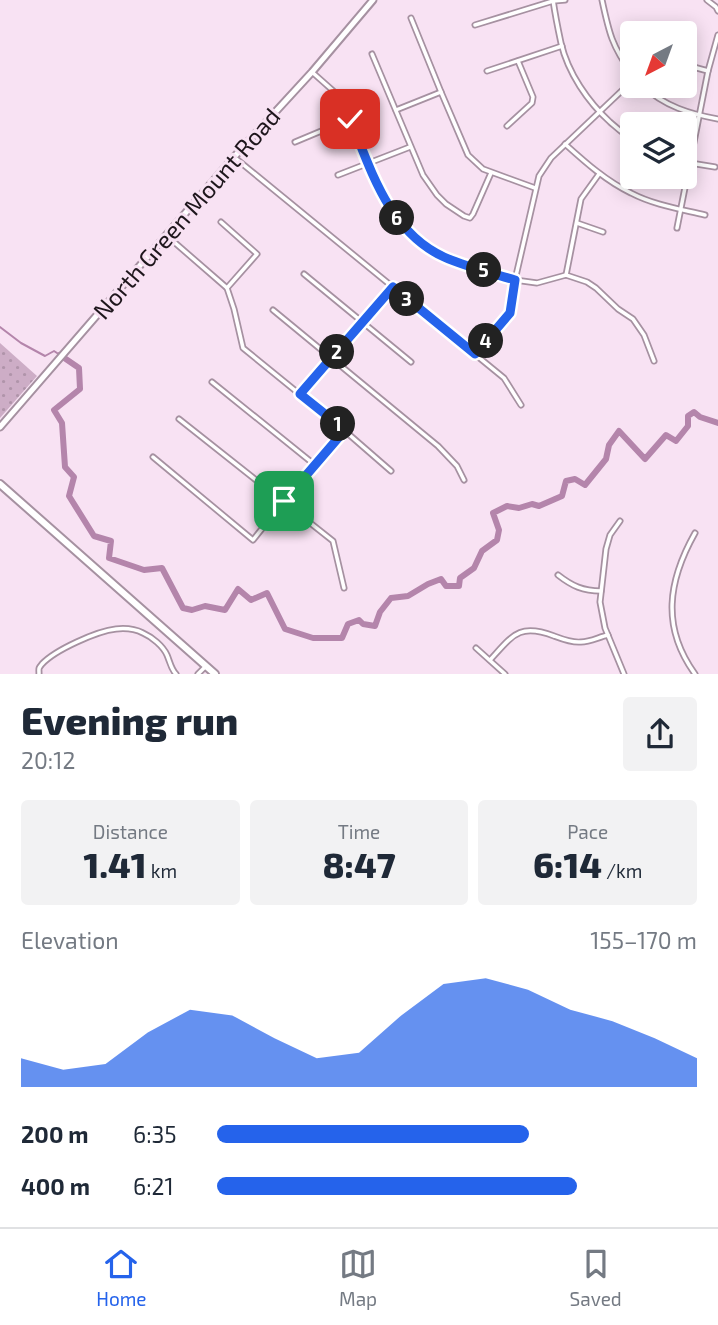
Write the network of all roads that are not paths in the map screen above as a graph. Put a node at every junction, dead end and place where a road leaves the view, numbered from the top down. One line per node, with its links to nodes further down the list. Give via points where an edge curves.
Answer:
1 (373, 0): 17 (street, North Green Mount Road)
2 (565, 0): 5 (street)
3 (602, 0): 12 (street, via 608,31)
4 (708, 0): 6 (street)
5 (553, 1): 8 (street); 10 (street)
6 (718, 11)
7 (411, 18): 19 (street)
8 (475, 25)
9 (718, 35): 16 (street)
10 (562, 46): 13 (street); 22 (street, via 574,75)
11 (372, 54): 21 (street)
12 (620, 56)
13 (518, 61): 15 (street); 26 (street, via 533,97)
14 (697, 68): 16 (street)
15 (487, 71)
16 (708, 71): 23 (street)
17 (312, 72): 24 (street, via 338,96); 32 (street, North Green Mount Road)
18 (620, 91): 22 (street)
19 (441, 92): 21 (street); 36 (street, via 468,155)
20 (657, 98): 23 (street)
21 (396, 110): 31 (street)
22 (599, 111): 27 (street); 30 (street)
23 (700, 116): 25 (street); 28 (street)
24 (350, 119): 29 (street); 33 (street)
25 (718, 119)
26 (507, 126)
27 (620, 130)
28 (697, 130)
29 (295, 142)
30 (565, 144): 37 (street); 39 (street, via 551,158)
31 (410, 147): 33 (street); 36 (street, via 431,188 446,204 470,218)
32 (234, 157): 47 (street, North Green Mount Road); 51 (street)
33 (368, 163): 38 (street); 50 (street, via 389,209 413,237 443,257)
34 (697, 164): 35 (street)
35 (715, 167)
36 (491, 173): 39 (street)
37 (599, 174): 41 (street, via 631,194); 44 (street, via 581,199)
38 (338, 175)
39 (535, 188): 50 (street)
40 (685, 189): 41 (street)
41 (681, 209): 42 (street); 45 (street)
42 (705, 215)
43 (221, 222): 52 (street, via 257,254)
44 (577, 223): 46 (street); 49 (street)
45 (677, 228)
46 (603, 232)
47 (166, 235): 52 (street); 63 (street, North Green Mount Road)
48 (304, 274): 54 (street)
49 (566, 275): 50 (street, via 537,283); 57 (street, via 587,282 633,318)
50 (515, 280): 55 (street, via 510,313)
51 (393, 287): 54 (street); 55 (street)
52 (227, 288): 60 (street, via 243,348)
53 (273, 310): 56 (street)
54 (363, 323): 56 (street); 58 (street)
55 (475, 354): 61 (street, via 503,378)
56 (331, 358): 60 (street); 68 (street, via 438,446)
57 (654, 361)
58 (411, 362)
59 (212, 382): 66 (street)
60 (300, 394): 64 (street)
61 (521, 405)
62 (179, 419): 70 (street)
63 (0, 427)
64 (345, 430): 66 (street); 67 (street)
65 (153, 457): 70 (street, via 253,540)
66 (315, 465): 70 (street)
67 (391, 471)
68 (464, 480)
69 (0, 484): 79 (main road)
70 (284, 501): 74 (street, via 333,541)
71 (620, 522): 75 (street, via 606,549)
72 (695, 533): 86 (street, via 676,576 673,620)
73 (558, 575): 75 (street, via 579,589)
74 (344, 588)
75 (601, 591): 76 (street)
76 (607, 635): 78 (street, via 581,642 523,631); 85 (street)
77 (476, 648): 78 (street)
78 (490, 660): 84 (street)
79 (205, 666): 82 (street); 83 (main road)
80 (172, 673): 81 (street, via 166,652 144,633 126,628 100,633 61,651 40,667)
81 (39, 674)
82 (198, 674)
83 (215, 674)
84 (505, 674)
85 (624, 674)
86 (695, 674)

